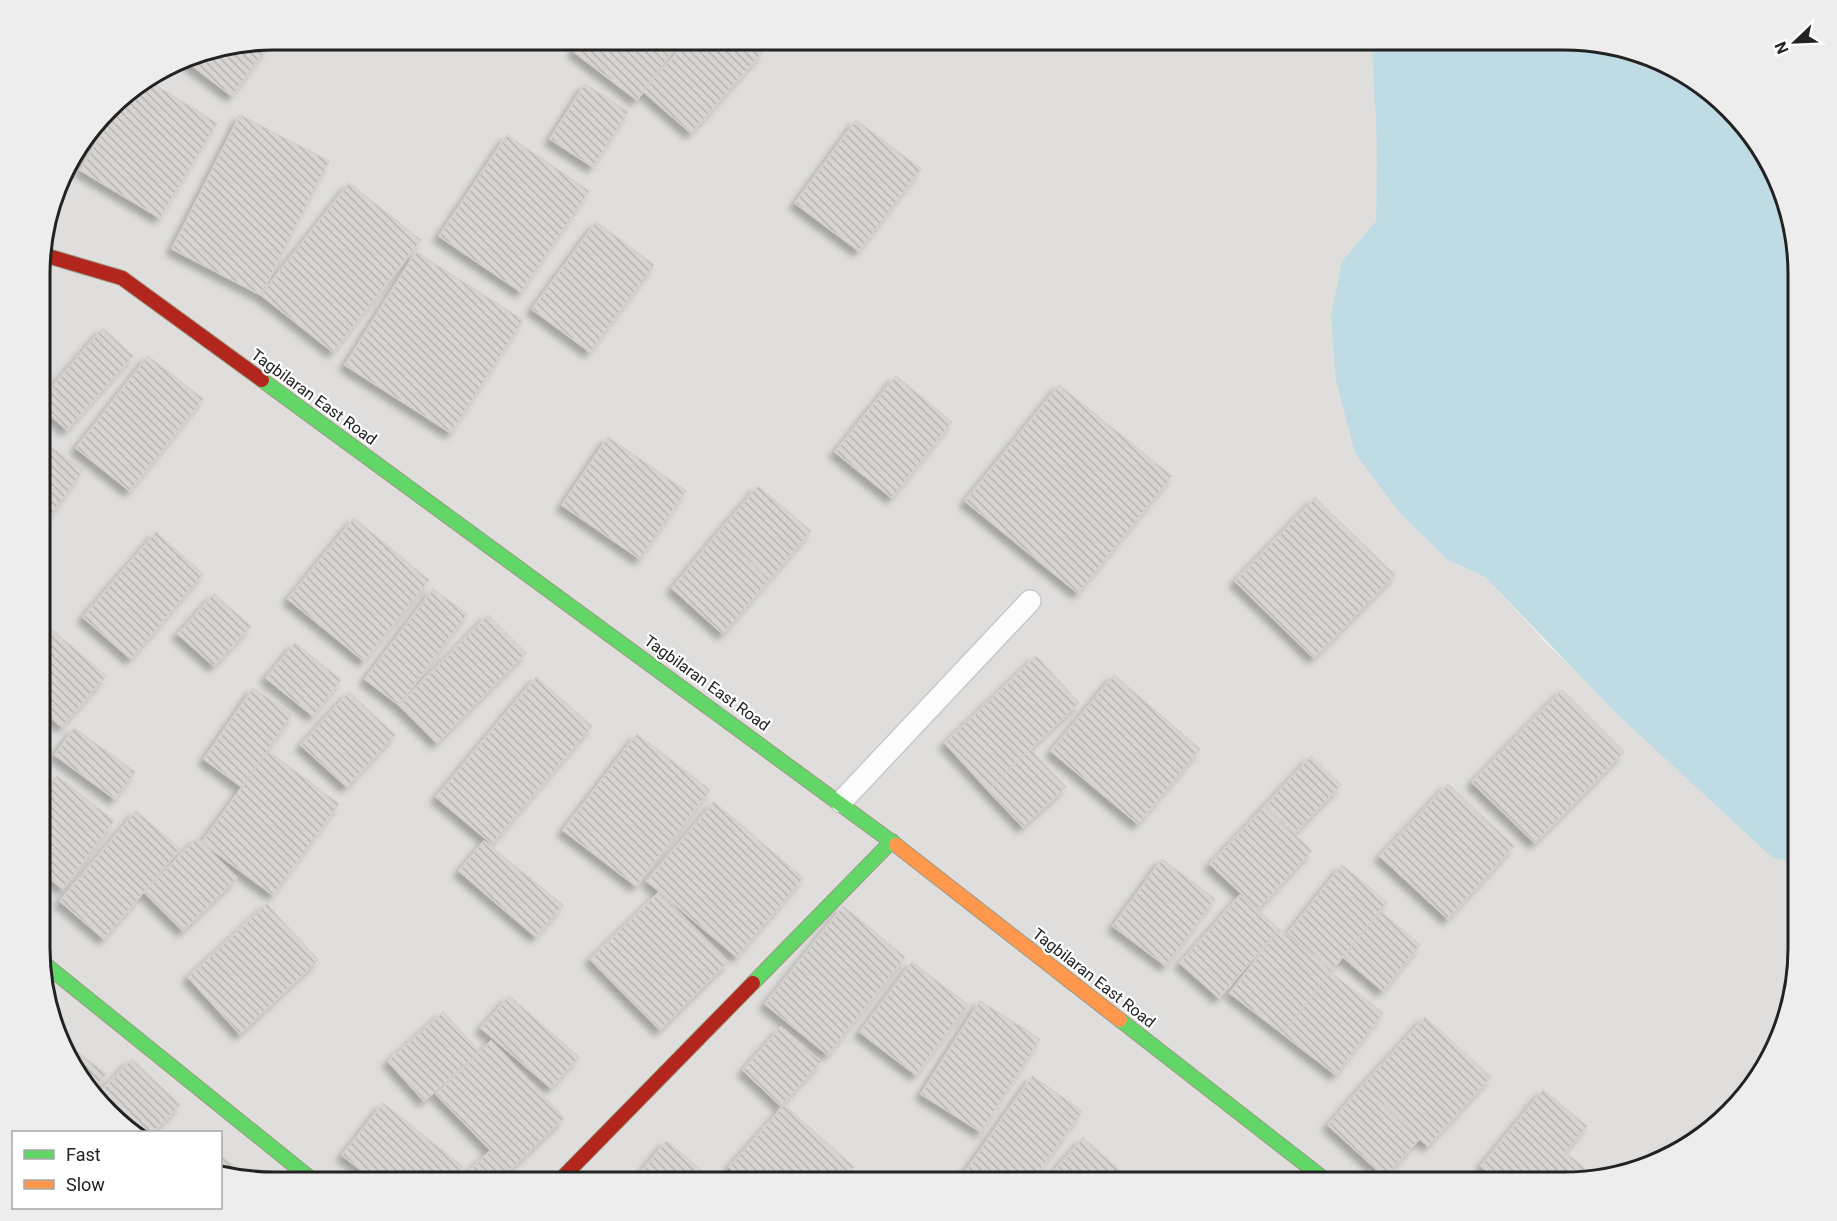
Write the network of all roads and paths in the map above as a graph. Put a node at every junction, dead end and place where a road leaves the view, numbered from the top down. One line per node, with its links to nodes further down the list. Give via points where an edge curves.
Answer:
1 (50, 257): 3 (main road, Tagbilaran East Road, via 122,278)
2 (1030, 601): 3 (lane)
3 (842, 802): 4 (main road, Tagbilaran East Road)
4 (892, 841): 7 (main road); 8 (main road, Tagbilaran East Road)
5 (50, 969): 6 (main road)
6 (303, 1172)
7 (568, 1172)
8 (1315, 1172)

